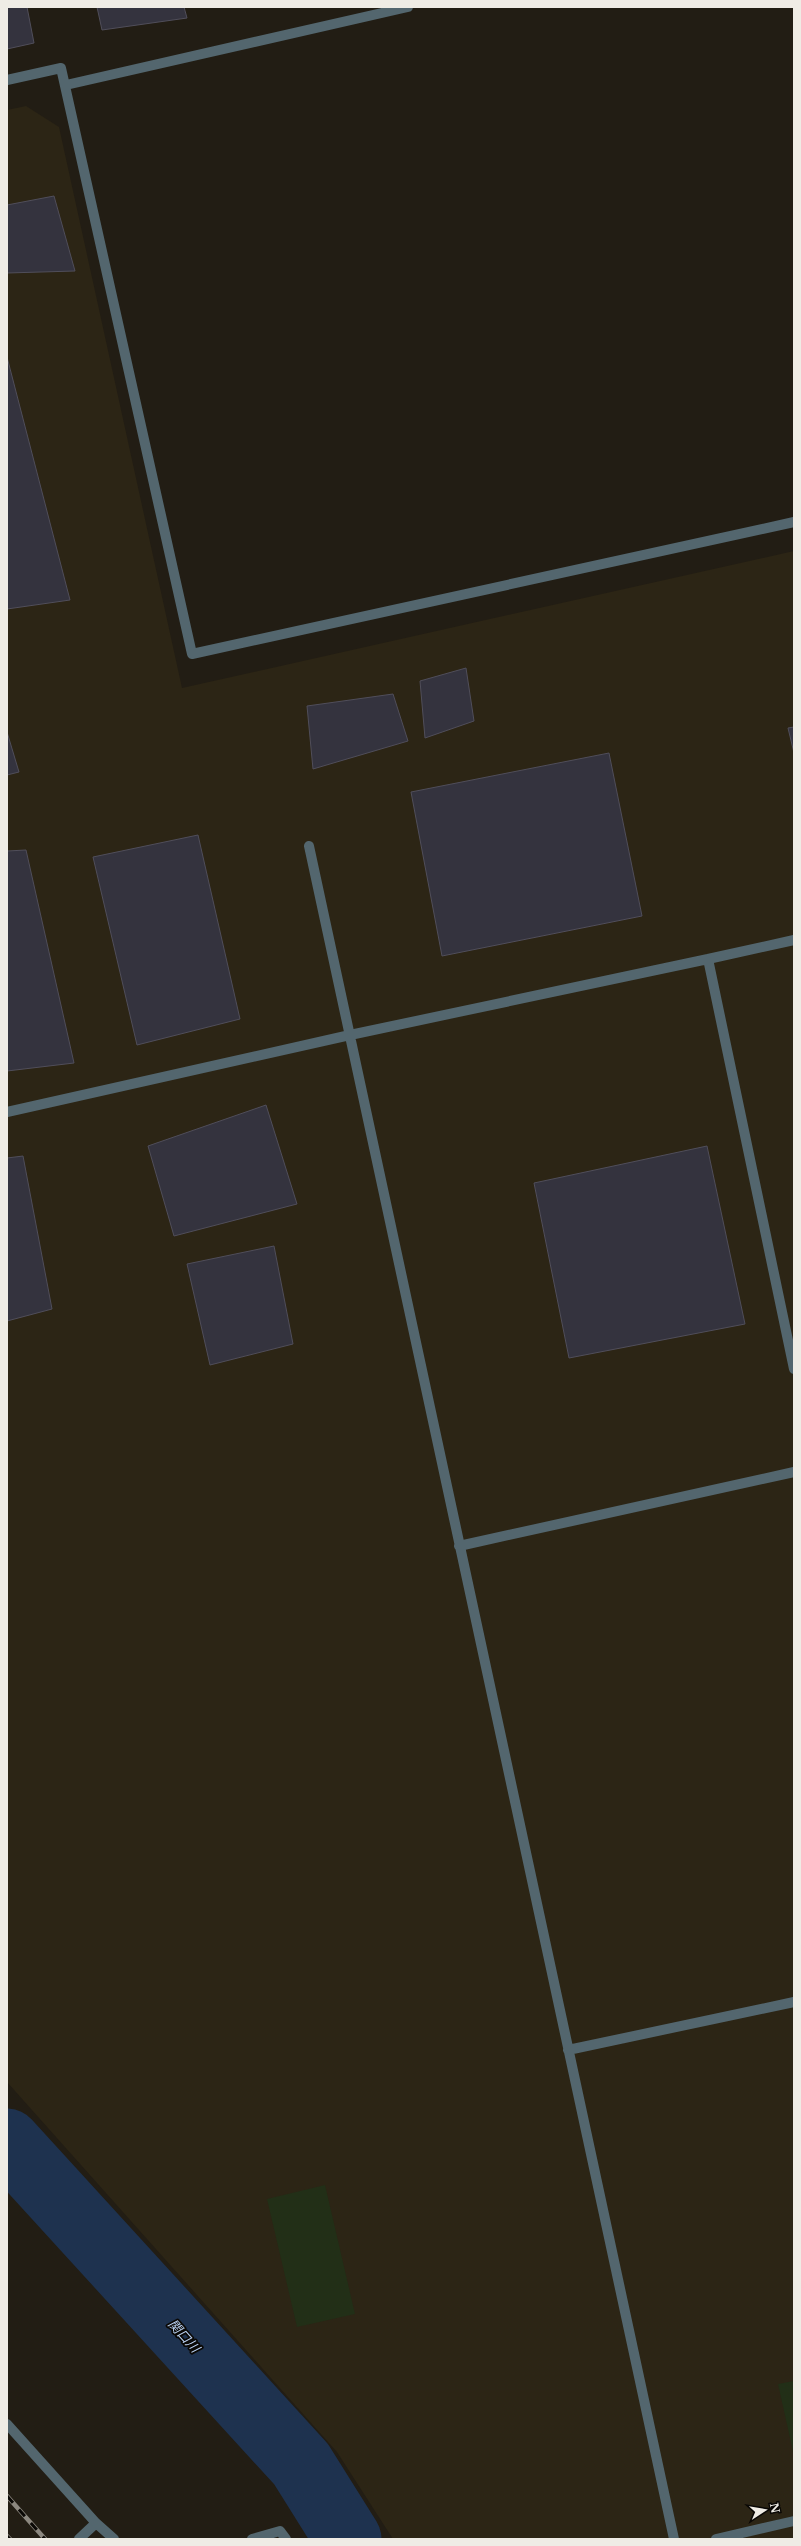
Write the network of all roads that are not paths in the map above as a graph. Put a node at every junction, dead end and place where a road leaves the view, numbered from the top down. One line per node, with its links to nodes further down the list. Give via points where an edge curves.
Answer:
1 (408, 7): 3 (street)
2 (7, 80): 3 (street, via 61,68)
3 (66, 86): 4 (street, via 192,654)
4 (794, 522)
5 (309, 846): 8 (street)
6 (794, 940): 7 (street)
7 (708, 959): 8 (street); 10 (street)
8 (350, 1035): 9 (street); 12 (street)
9 (7, 1113)
10 (794, 1369)
11 (794, 1472): 12 (street)
12 (459, 1546): 14 (street)
13 (794, 2002): 14 (street)
14 (568, 2050): 22 (street)
15 (7, 2424): 17 (street)
16 (794, 2522): 23 (street)
17 (96, 2523): 18 (street); 19 (street)
18 (79, 2539)
19 (114, 2539)
20 (252, 2539): 21 (street, via 280,2531)
21 (286, 2539)
22 (674, 2539)
23 (716, 2539)

